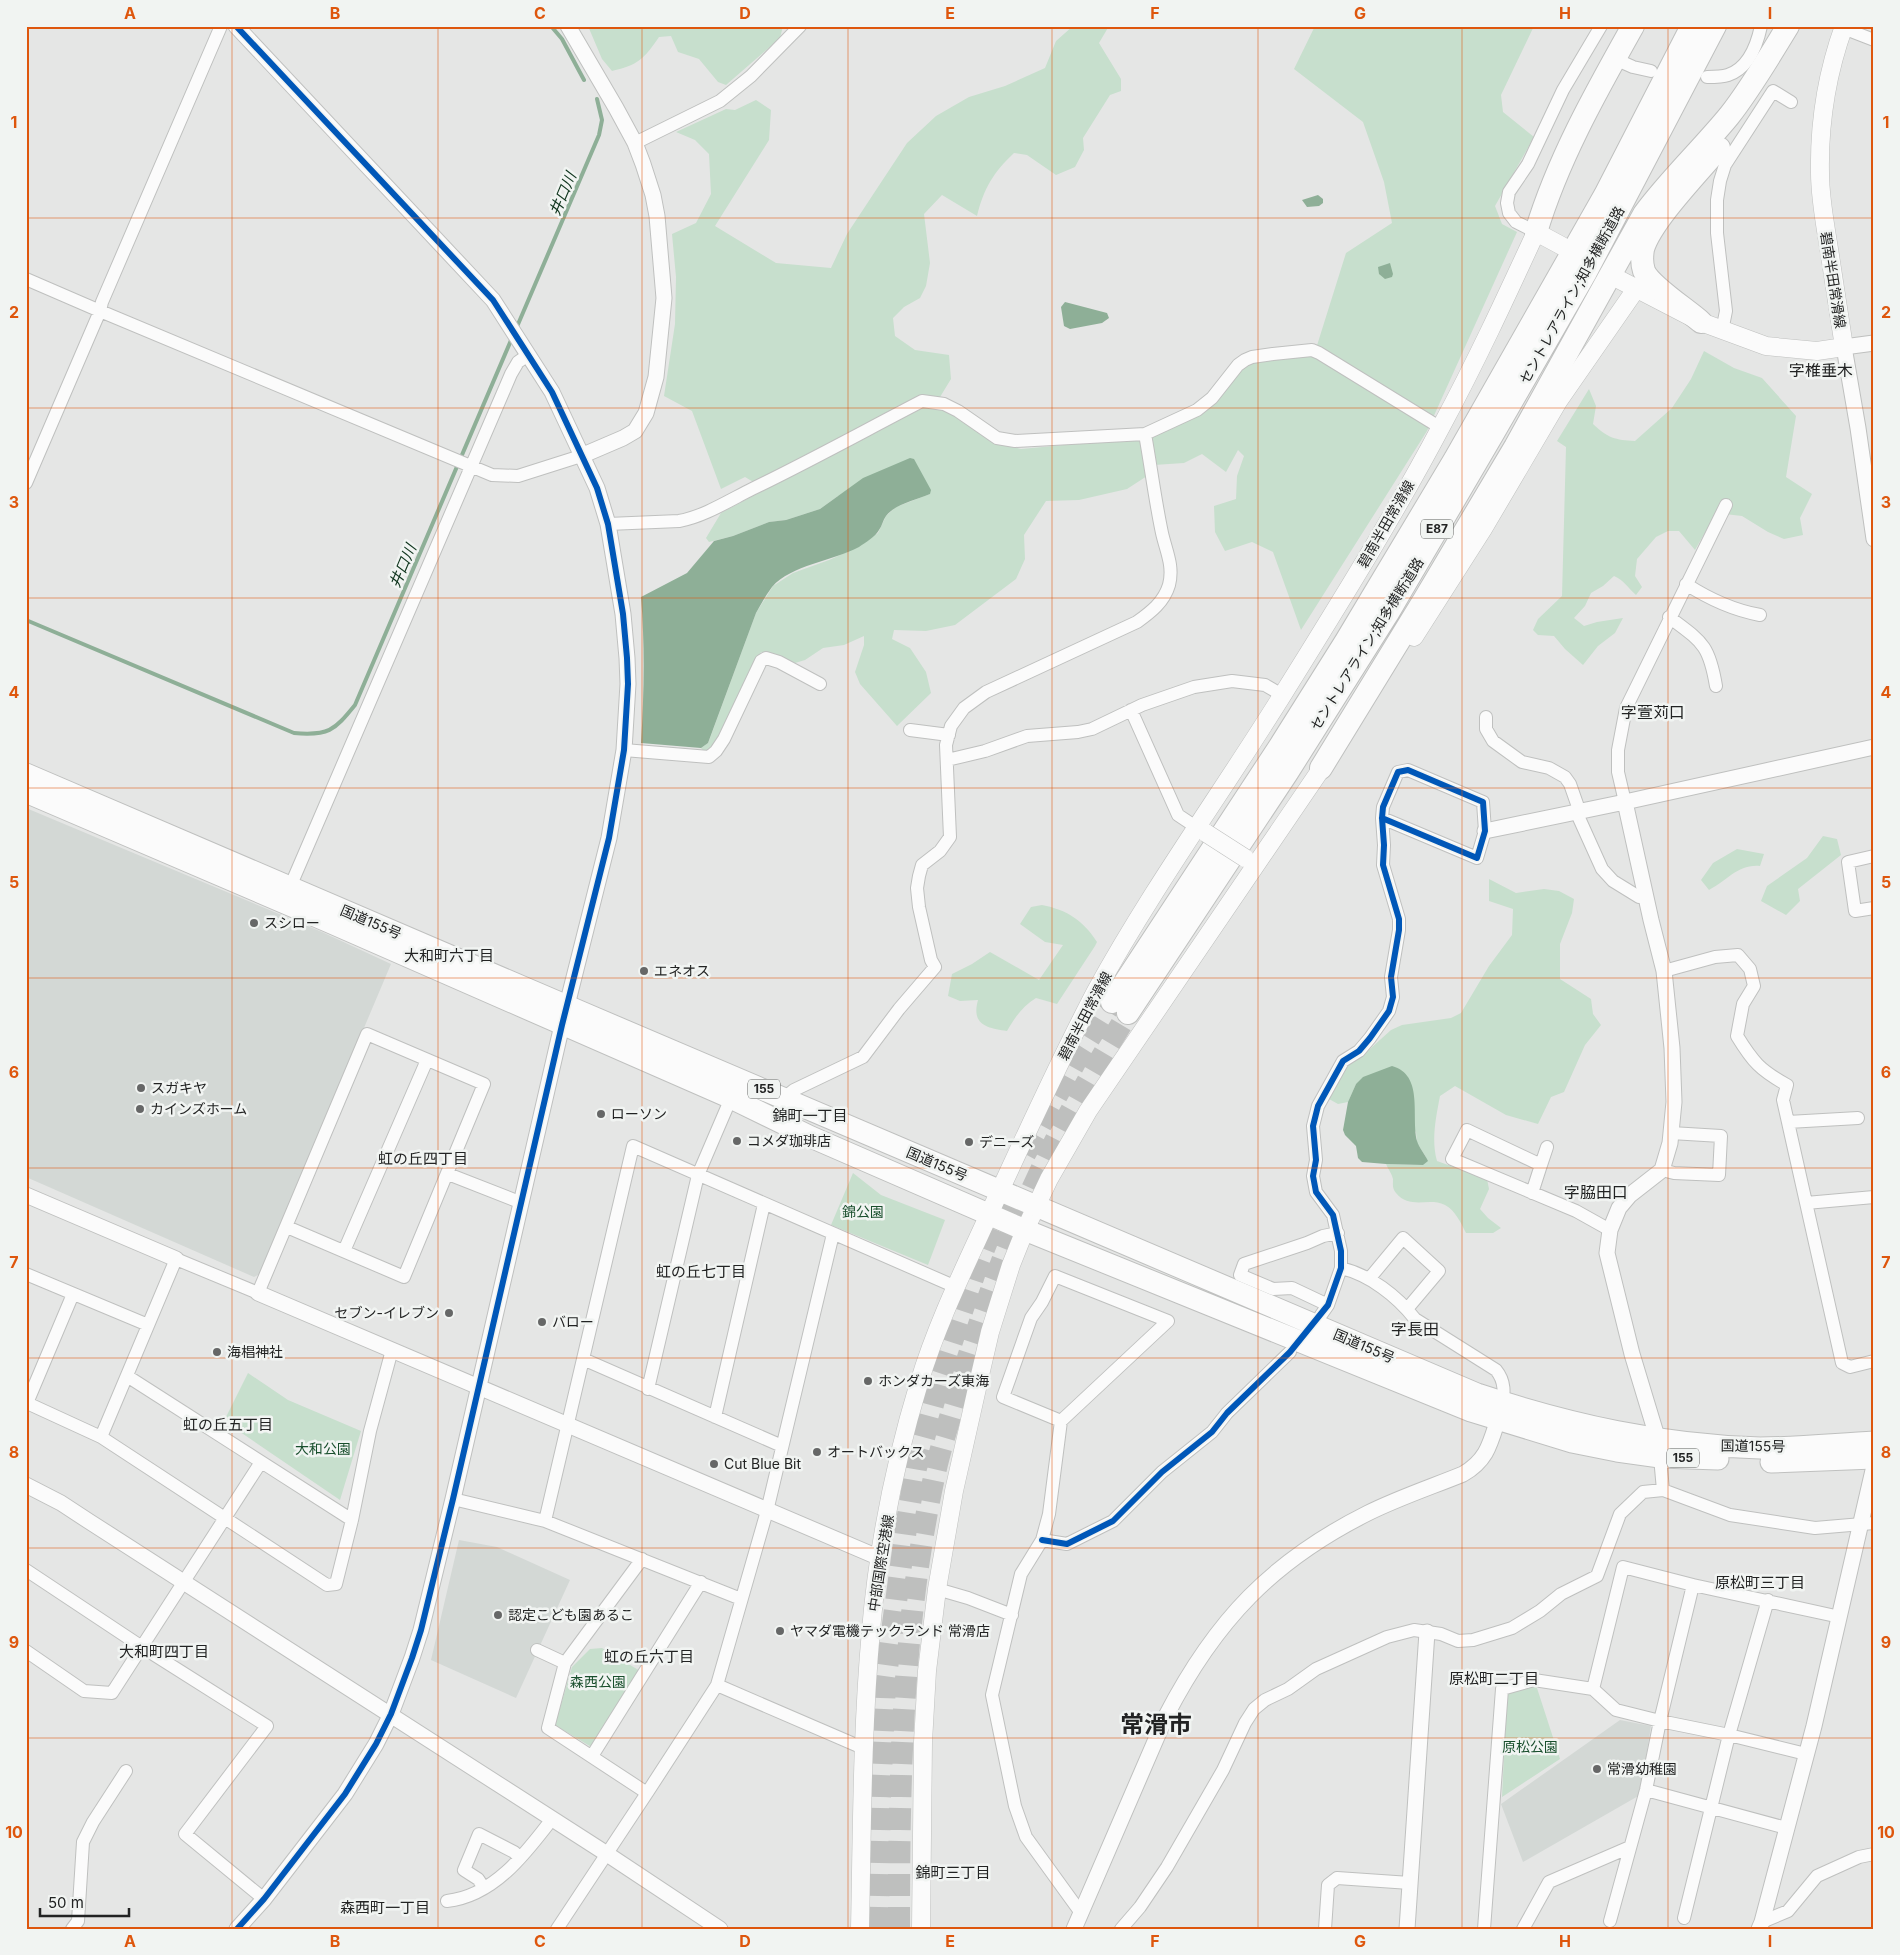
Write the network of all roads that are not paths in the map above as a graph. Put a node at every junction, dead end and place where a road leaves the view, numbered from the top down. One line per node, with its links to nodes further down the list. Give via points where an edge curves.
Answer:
1 (221, 26): 24 (street)
2 (236, 26): 29 (street, via 493,300)
3 (568, 26): 18 (street)
4 (800, 26): 18 (street, via 751,76 720,101)
5 (1601, 26): 19 (street, via 1564,90 1528,164 1509,192 1509,213 1516,222)
6 (1633, 26): 14 (highway)
7 (1692, 26): 8 (highway, セントレアライン;知多横断道路 / E87, via 1604,195 1445,476 1120,1007 1287,774 1388,613 1586,272)
8 (1715, 26)
9 (1761, 26): 16 (street, via 1756,47 1746,62 1728,75)
10 (1788, 26): 51 (highway, via 1734,110 1662,189 1644,214 1510,455)
11 (1804, 26): 25 (highway, via 1771,80 1669,208 1648,236 1643,250 1644,271 1651,282)
12 (1843, 27): 13 (street); 28 (main road, 碧南半田常滑線, via 1824,103 1820,175)
13 (1874, 40)
14 (1615, 59): 15 (street); 19 (highway, via 1557,173)
15 (1651, 71)
16 (1708, 78)
17 (1790, 102): 26 (street, via 1773,91 1725,165 1717,200 1717,233 1726,311)
18 (635, 143): 32 (street, via 653,195 662,258 664,298 656,377 646,413 635,430)
19 (1536, 232): 20 (main road); 30 (main road, 碧南半田常滑線)
20 (1562, 246)
21 (26, 279): 24 (street)
22 (1620, 280): 23 (main road, 碧南半田常滑線)
23 (1636, 289): 25 (main road, 碧南半田常滑線); 51 (main road, via 1559,400 1483,529 1402,655)
24 (100, 311): 33 (street); 34 (street)
25 (1701, 322): 26 (main road, 碧南半田常滑線)
26 (1722, 331): 28 (main road, 碧南半田常滑線, via 1766,346 1817,351)
27 (1874, 343): 28 (street)
28 (1844, 347): 37 (street)
29 (528, 355): 32 (street, via 552,392); 33 (street, via 518,362 511,374)
30 (1441, 428): 31 (street, via 1312,350 1245,360 1212,398 1197,410); 43 (main road, 碧南半田常滑線, via 1360,569)
31 (1145, 434): 36 (street, via 1015,441 997,438 958,410 922,401 794,469 688,518); 47 (street, via 1171,570 1169,586 1155,610 1137,622 986,692 957,715)
32 (581, 456): 33 (street, via 518,476 492,475); 36 (street)
33 (471, 467): 61 (street)
34 (26, 483)
35 (1726, 505): 38 (street)
36 (608, 524): 49 (street, via 627,658)
37 (1874, 539)
38 (1686, 584): 39 (street, via 1736,609); 40 (street)
39 (1760, 614)
40 (1669, 617): 42 (street, via 1702,644 1710,657); 54 (street, via 1626,708 1621,726 1618,772)
41 (820, 684): 49 (street, via 766,658 761,661 724,739 709,757)
42 (1716, 686)
43 (1282, 695): 44 (street, via 1265,685 1232,681 1194,687); 57 (main road, 碧南半田常滑線)
44 (1131, 710): 50 (street, via 1092,729 1027,736 985,752); 57 (street, via 1178,815)
45 (1486, 717): 55 (street, via 1486,729 1493,741 1522,762 1550,768 1565,777)
46 (910, 730): 47 (street)
47 (949, 735): 50 (street)
48 (1874, 747): 54 (street)
49 (624, 750): 65 (street, via 609,838)
50 (947, 760): 68 (street, via 950,837 940,851 922,866 917,888 931,960 935,966 863,1057)
51 (1320, 768): 60 (main road)
52 (26, 774): 61 (highway, 国道155号 / 155)
53 (26, 792): 65 (highway, 国道155号 / 155, via 327,920)
54 (1625, 802): 55 (street); 62 (street)
55 (1578, 812): 58 (street); 62 (street, via 1590,846 1609,877 1638,897)
56 (1382, 818): 58 (street, via 1477,858); 58 (street, via 1383,807 1398,772 1408,770 1483,802); 89 (street, via 1383,865 1399,925 1390,977 1393,996 1389,1010 1370,1038 1343,1061 1318,1106 1313,1126 1316,1192 1333,1215)
57 (1201, 830): 60 (main road, bridge); 77 (main road, 碧南半田常滑線, via 1146,906 1097,990)
58 (1485, 831)
59 (1874, 856): 63 (street, via 1848,862 1855,911)
60 (1250, 862): 84 (main road, via 1088,1110)
61 (290, 887): 65 (highway, 国道155号 / 155)
62 (1646, 896): 64 (street)
63 (1874, 908)
64 (1664, 971): 70 (street, via 1715,957 1738,955 1750,969 1754,986 1743,1004 1738,1036 1752,1060 1766,1074 1787,1085 1783,1100); 71 (street, via 1672,1048 1674,1102)
65 (564, 1015): 67 (highway, 国道155号 / 155); 68 (highway, 国道155号 / 155); 81 (street)
66 (426, 1060): 75 (street, via 484,1084); 86 (street, via 367,1034); 91 (street)
67 (731, 1098): 76 (street); 85 (highway, 国道155号 / 155, via 811,1137)
68 (784, 1098): 77 (highway, 国道155号 / 155)
69 (1858, 1118): 70 (street)
70 (1788, 1122): 83 (street)
71 (1671, 1133): 74 (street); 74 (street, via 1721,1136 1719,1175)
72 (1548, 1147): 73 (street)
73 (1541, 1166): 78 (street); 78 (street, via 1467,1130 1452,1159)
74 (1662, 1170): 88 (street, via 1630,1195 1619,1208)
75 (448, 1174): 81 (street); 91 (street, via 404,1277)
76 (698, 1175): 82 (street); 103 (street, via 632,1146); 107 (street)
77 (1000, 1191): 84 (highway, 国道155号 / 155); 85 (main road, 碧南半田常滑線)
78 (1532, 1193): 88 (street, via 1576,1211)
79 (26, 1195): 92 (street)
80 (1874, 1197): 83 (street)
81 (522, 1203): 106 (street)
82 (764, 1204): 90 (street); 109 (street)
83 (1806, 1204): 104 (street, via 1842,1362 1850,1367)
84 (1036, 1206): 87 (main road); 108 (highway, 国道155号 / 155, via 1468,1391)
85 (989, 1214): 87 (highway, 国道155号 / 155); 96 (main road, 中部国際空港線)
86 (287, 1227): 91 (street); 98 (street)
87 (1024, 1230): 108 (highway, 国道155号 / 155, via 1471,1411); 134 (main road, via 1004,1287 980,1375 954,1491)
88 (1610, 1230): 115 (street, via 1606,1253)
89 (1338, 1233): 93 (street); 93 (street, via 1244,1264 1240,1275 1273,1289 1292,1288 1324,1310)
90 (833, 1234): 96 (street); 114 (street)
91 (344, 1251)
92 (176, 1259): 98 (street); 100 (street)
93 (1341, 1268): 95 (street, via 1353,1270)
94 (26, 1274): 97 (street)
95 (1369, 1279): 99 (street); 99 (street, via 1403,1238 1439,1271)
96 (956, 1288): 128 (main road, 中部国際空港線, via 936,1332 920,1380 895,1478)
97 (73, 1294): 100 (street); 112 (street, via 27,1402)
98 (258, 1294): 101 (street)
99 (1407, 1309): 108 (street, via 1414,1319 1496,1370 1504,1384)
100 (148, 1325): 105 (street)
101 (392, 1350): 106 (street); 124 (street, via 370,1431)
102 (1290, 1352): 127 (street, via 1212,1432 1162,1472 1113,1521 1067,1544)
103 (583, 1359): 107 (street); 111 (street)
104 (1874, 1361)
105 (127, 1376): 112 (street); 117 (street)
106 (479, 1388): 111 (street); 121 (street)
107 (648, 1389): 109 (street)
108 (1500, 1411): 115 (highway, 国道155号 / 155, via 1572,1442 1617,1451); 166 (street, via 1489,1448 1474,1468 1370,1512 1313,1544 1260,1585 1217,1632 1180,1687)
109 (715, 1416): 114 (street)
110 (1061, 1421): 110 (street, via 1154,1334 1168,1321 1055,1276 1031,1318 1004,1397); 127 (street, via 1049,1514)
111 (567, 1426): 122 (street); 125 (street)
112 (101, 1437): 123 (street)
113 (1874, 1442): 115 (highway, 国道155号 / 155)
114 (782, 1446): 122 (street)
115 (1659, 1449): 116 (highway, 国道155号 / 155, via 1772,1462); 120 (street)
116 (1874, 1458)
117 (261, 1462): 123 (street); 124 (street)
118 (1874, 1466): 126 (street)
119 (26, 1485): 131 (street, via 61,1503)
120 (1663, 1490): 126 (street, via 1730,1515 1815,1528); 139 (street, via 1643,1492 1620,1514 1597,1576 1561,1594 1512,1628 1474,1640 1458,1641)
121 (453, 1499): 125 (street); 146 (street, via 421,1630)
122 (767, 1511): 128 (street); 135 (street)
123 (224, 1518): 124 (street, via 327,1584 336,1584); 131 (street)
124 (352, 1520)
125 (545, 1521): 129 (street)
126 (1868, 1523): 138 (street)
127 (1042, 1540): 137 (street, via 1021,1574)
128 (880, 1558): 149 (main road, 中部国際空港線, via 871,1628)
129 (642, 1559): 132 (street); 143 (street)
130 (26, 1570): 140 (street)
131 (183, 1582): 140 (street); 146 (street)
132 (701, 1582): 135 (street); 151 (street)
133 (1693, 1585): 136 (street); 145 (street, via 1623,1567); 147 (street)
134 (937, 1589): 137 (street); 175 (main road, via 923,1742)
135 (741, 1599): 144 (street)
136 (1768, 1600): 138 (street); 148 (street)
137 (1012, 1615): 166 (street, via 992,1695 1015,1806 1026,1837)
138 (1840, 1617): 150 (street)
139 (1427, 1632): 162 (street); 177 (street, via 1414,1630 1387,1637 1316,1669 1254,1709 1166,1867 1140,1907)
140 (142, 1647): 142 (street, via 112,1693 84,1691); 164 (street, via 267,1726 185,1834)
141 (537, 1650): 143 (street)
142 (26, 1651)
143 (565, 1663): 151 (street, via 548,1728)
144 (717, 1686): 149 (street); 154 (street)
145 (1594, 1689): 147 (street, via 1616,1710); 180 (street, via 1534,1680 1502,1689)
146 (391, 1714): 156 (street); 164 (street, via 339,1804)
147 (1660, 1721): 148 (street); 153 (street)
148 (1729, 1735): 150 (street); 155 (street)
149 (863, 1748): 174 (main road, 中部国際空港線)
150 (1806, 1754): 157 (street)
151 (592, 1756): 154 (street)
152 (126, 1771): 170 (street, via 83,1842 78,1921)
153 (1646, 1790): 155 (street); 158 (street)
154 (647, 1793): 159 (street)
155 (1711, 1808): 157 (street); 167 (street)
156 (552, 1819): 159 (street); 161 (street)
157 (1786, 1828): 169 (street)
158 (1630, 1847): 168 (street); 181 (street, via 1549,1882)
159 (607, 1854): 172 (street); 173 (street)
160 (1874, 1854): 169 (street, via 1859,1857 1818,1876 1788,1911)
161 (520, 1858): 163 (street, via 512,1868); 163 (street, via 479,1834 464,1870 478,1879)
162 (1410, 1883): 178 (street, via 1337,1878 1328,1885); 179 (street)
163 (484, 1888): 165 (street)
164 (264, 1899): 171 (street)
165 (447, 1902)
166 (1080, 1913): 176 (street)
167 (1684, 1918)
168 (1610, 1921)
169 (1760, 1925)
170 (72, 1929)
171 (237, 1929)
172 (557, 1929)
173 (720, 1929)
174 (860, 1929)
175 (920, 1929)
176 (1074, 1929)
177 (1120, 1929)
178 (1325, 1929)
179 (1407, 1929)
180 (1484, 1929)
181 (1523, 1929)

